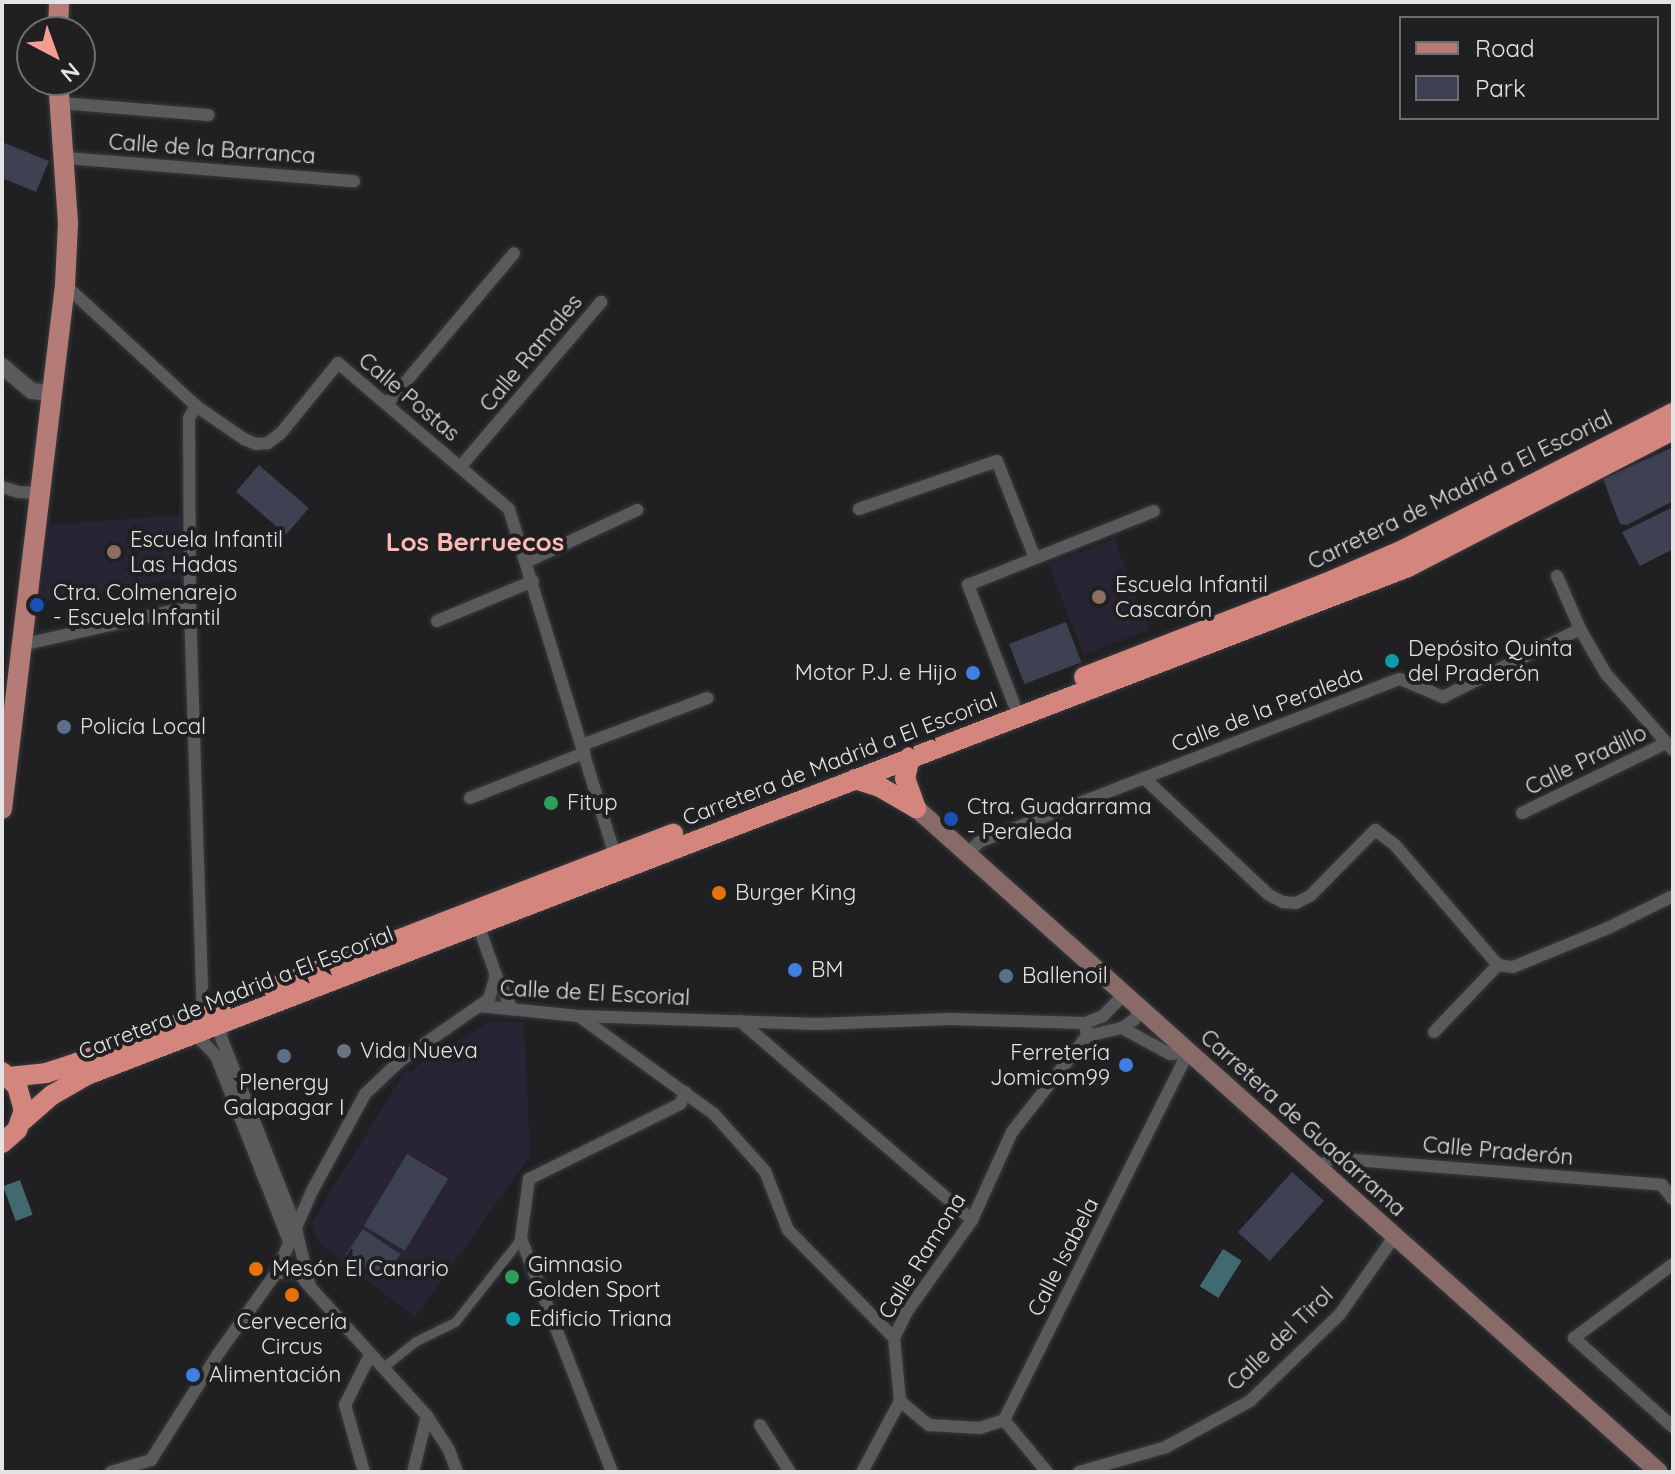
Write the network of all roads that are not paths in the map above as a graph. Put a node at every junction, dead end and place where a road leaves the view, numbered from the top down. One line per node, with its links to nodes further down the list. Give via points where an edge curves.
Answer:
1 (59, 96): 2 (main road)
2 (60, 103): 3 (street); 4 (main road)
3 (209, 115)
4 (66, 158): 5 (street, Calle de la Barranca); 7 (main road)
5 (354, 181)
6 (514, 253): 11 (street)
7 (65, 285): 10 (main road); 12 (street, Calle Postas)
8 (601, 302): 15 (street, Calle Ramales)
9 (2, 366): 10 (street, via 32,391)
10 (51, 393): 17 (main road)
11 (387, 404): 12 (street, Calle Postas, via 338,363 268,443 244,439); 15 (street, Calle Postas)
12 (196, 406): 25 (street, via 189,418)
13 (1673, 413): 30 (highway, Carretera de Madrid a El Escorial, via 1405,549)
14 (1666, 434): 33 (highway, Carretera de Madrid a El Escorial, via 1408,567)
15 (461, 466): 22 (street, Calle Postas, via 509,509)
16 (2, 487): 17 (street)
17 (39, 493): 28 (main road)
18 (859, 509): 21 (street, via 997,461)
19 (637, 510): 22 (street)
20 (1154, 511): 21 (street)
21 (1035, 558): 30 (street, via 968,585)
22 (526, 562): 24 (street, Calle Postas)
23 (1557, 576): 27 (street)
24 (533, 581): 26 (street); 32 (street, Calle Postas)
25 (190, 607): 28 (street); 52 (street)
26 (437, 621)
27 (1580, 629): 31 (street, via 1606,674); 34 (street, Calle de la Peraleda, via 1443,697 1400,679)
28 (21, 645): 38 (main road)
29 (708, 698): 32 (street)
30 (1014, 704): 41 (highway, Carretera de Madrid a El Escorial)
31 (1670, 747): 39 (street, Calle Pradillo)
32 (583, 749): 36 (street); 41 (street, Calle Postas)
33 (910, 757): 35 (highway, Carretera de Madrid a El Escorial); 37 (highway, via 905,778)
34 (1144, 778): 40 (street, Calle de la Peraleda, via 979,842); 44 (street, via 1269,895 1283,902 1310,896 1375,830 1395,845)
35 (855, 779): 37 (highway); 43 (highway, Carretera de Madrid a El Escorial)
36 (470, 798)
37 (916, 808): 40 (main road, Carretera de Guadarrama)
38 (2, 809)
39 (1522, 813)
40 (967, 854): 46 (main road, Carretera de Guadarrama)
41 (615, 856): 52 (highway, Carretera de Madrid a El Escorial)
42 (1673, 896): 44 (street, via 1513,967)
43 (478, 925): 45 (street); 52 (highway, Carretera de Madrid a El Escorial)
44 (1498, 965): 55 (street)
45 (496, 975): 47 (street, via 489,999); 49 (street)
46 (1123, 995): 48 (main road, Carretera de Guadarrama); 54 (street)
47 (479, 1006): 49 (street, Calle de El Escorial); 64 (street, Calle de El Escorial, via 401,1060 365,1094)
48 (1139, 1009): 53 (street); 56 (main road, Carretera de Guadarrama)
49 (512, 1010): 50 (street, Calle de El Escorial)
50 (579, 1016): 51 (street, Calle de El Escorial); 58 (street)
51 (740, 1021): 54 (street, Calle de El Escorial, via 997,1019); 63 (street)
52 (207, 1024): 57 (highway, Carretera de Madrid a El Escorial, via 46,1073); 59 (highway, Carretera de Madrid a El Escorial, via 87,1075 52,1095); 64 (street, via 221,1037); 67 (street)
53 (1122, 1028): 54 (street); 56 (street, via 1170,1054)
54 (1086, 1030): 63 (street, Calle Ramona, via 1012,1132)
55 (1434, 1032)
56 (1188, 1052): 61 (main road, Carretera de Guadarrama); 76 (street, Calle Isabela)
57 (6, 1074): 59 (highway, via 22,1098)
58 (686, 1092): 66 (street, via 680,1104 529,1179); 71 (street, via 714,1114 765,1171 788,1230)
59 (21, 1122): 60 (highway, Carretera de Madrid a El Escorial)
60 (2, 1143)
61 (1319, 1170): 62 (street, Calle Praderón, via 1330,1158 1630,1182 1662,1185); 65 (main road, Carretera de Guadarrama)
62 (1673, 1199)
63 (972, 1220): 71 (street, Calle Ramona)
64 (295, 1225): 67 (street, Calle de El Escorial); 70 (street)
65 (1394, 1237): 87 (street, Calle del Tirol, via 1340,1314 1250,1401 1166,1447); 88 (main road, Carretera de Guadarrama)
66 (521, 1238): 73 (street, via 455,1322 416,1341); 83 (street)
67 (288, 1239): 69 (street, Calle de El Escorial)
68 (1673, 1264): 78 (street, via 1574,1338)
69 (276, 1273): 70 (street, via 298,1272); 79 (street, Calle de El Escorial, via 151,1460)
70 (310, 1287): 72 (street)
71 (894, 1338): 74 (street, Calle Ramona)
72 (370, 1355): 73 (street); 80 (street, via 345,1405)
73 (382, 1368): 75 (street)
74 (900, 1401): 76 (street, via 929,1425 980,1428); 85 (street)
75 (427, 1416): 81 (street); 82 (street)
76 (1004, 1420): 86 (street)
77 (760, 1425): 84 (street)
78 (1673, 1427)
79 (111, 1472)
80 (364, 1472)
81 (413, 1472)
82 (457, 1472)
83 (612, 1472)
84 (790, 1472)
85 (862, 1472)
86 (1047, 1472)
87 (1079, 1472)
88 (1659, 1472)

